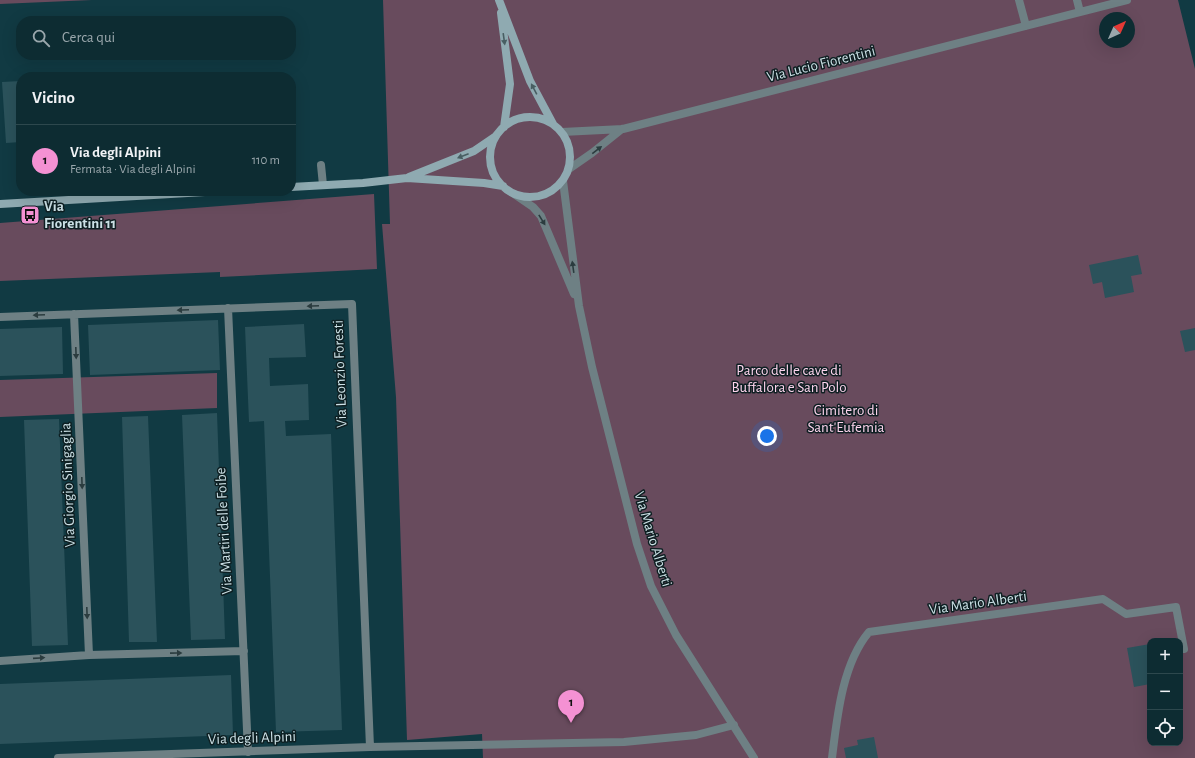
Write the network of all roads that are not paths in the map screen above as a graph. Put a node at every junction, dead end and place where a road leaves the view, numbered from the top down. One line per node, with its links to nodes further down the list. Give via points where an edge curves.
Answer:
1 (499, 0): 7 (street, one-way to 1, via 530,81); 8 (street, one-way to 8, via 510,84)
2 (1019, 0): 6 (street)
3 (1077, 0): 5 (street)
4 (1127, 0): 5 (street, Via Lucio Fiorentini)
5 (1080, 12): 6 (street, Via Lucio Fiorentini)
6 (1026, 26): 9 (street, Via Lucio Fiorentini)
7 (552, 124): 8 (street, via 541,118 528,117 515,120); 10 (street)
8 (504, 127): 11 (street)
9 (623, 128): 10 (street, Via Lucio Fiorentini); 13 (street, Via Lucio Fiorentini, one-way to 9)
10 (562, 132): 13 (street, via 571,156)
11 (496, 136): 14 (street, one-way to 14, via 474,151); 17 (street, via 490,162 494,176)
12 (321, 165): 16 (street)
13 (569, 169): 15 (street)
14 (406, 178): 16 (street); 17 (street)
15 (563, 181): 19 (street, via 553,191 541,196 527,197); 22 (street, Via Mario Alberti, one-way to 15)
16 (323, 185): 18 (street)
17 (502, 186): 19 (street)
18 (296, 187)
19 (514, 194): 22 (street, Via Mario Alberti, one-way to 22, via 533,207 543,220)
20 (96, 196): 21 (street)
21 (0, 204)
22 (579, 306): 30 (street, Via Mario Alberti, via 633,528 651,586 676,635)
23 (228, 308): 24 (street, Via Leonzio Foresti, one-way to 24); 27 (street, Via Martiri delle Foibe); 31 (street, Via Leonzio Foresti, one-way to 23, via 352,304)
24 (74, 314): 25 (street, Via Leonzio Foresti, one-way to 25); 28 (street, Via Giorgio Sinigaglia, one-way to 28)
25 (0, 317)
26 (1184, 650): 35 (street, Via Mario Alberti, via 1176,607 1126,614 1103,599 869,632 858,646 838,706)
27 (244, 651): 28 (street, one-way to 27); 32 (street, Via Martiri delle Foibe)
28 (89, 655): 29 (street, one-way to 28)
29 (0, 661)
30 (734, 725): 31 (street, Via degli Alpini, via 696,735 624,742); 34 (street, Via Mario Alberti)
31 (370, 747): 32 (street, Via degli Alpini)
32 (248, 752): 33 (street, Via degli Alpini)
33 (58, 758)
34 (754, 758)
35 (832, 758)

